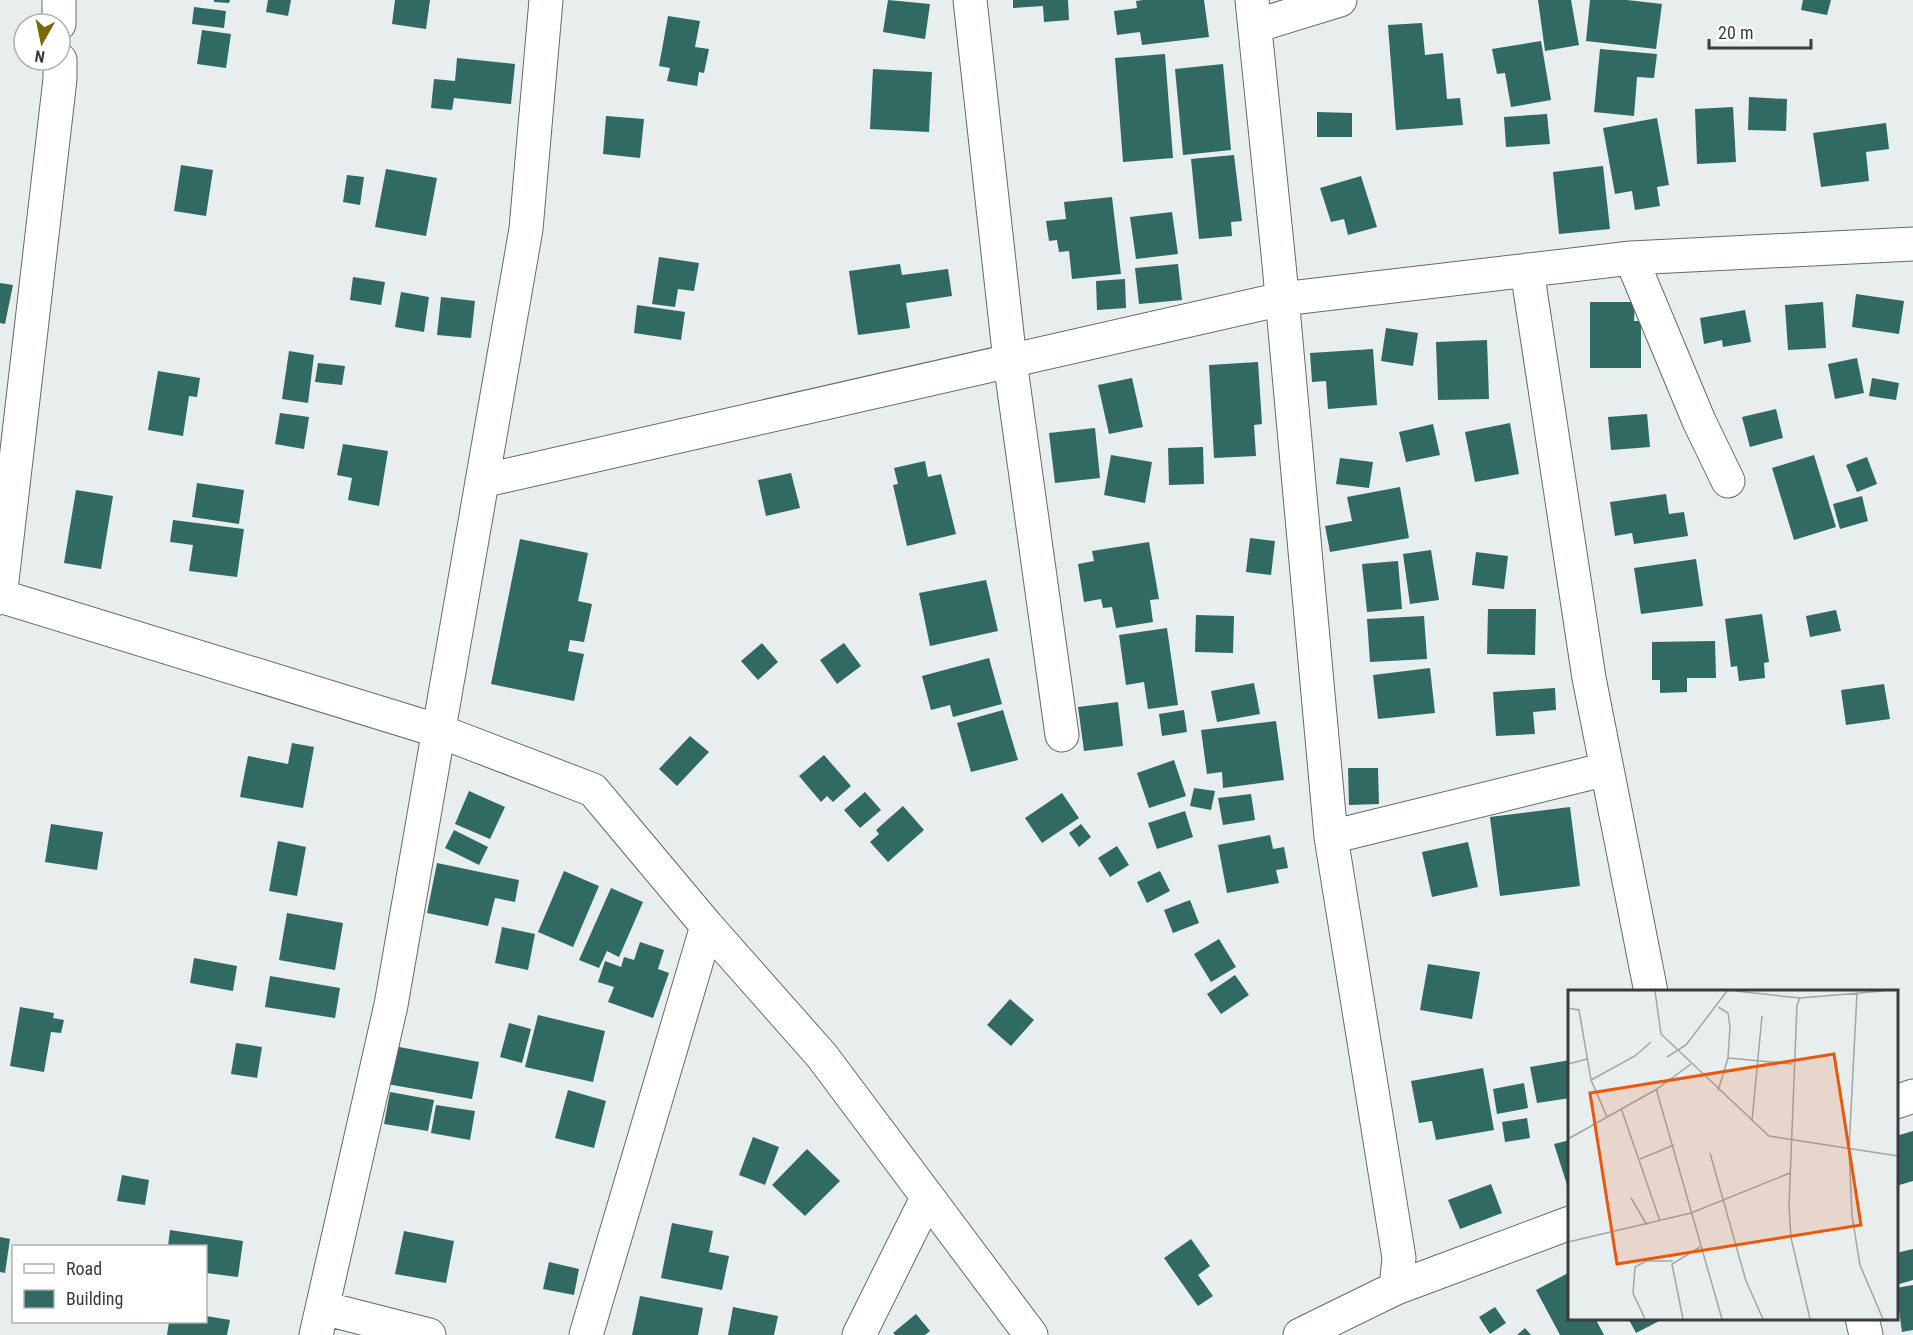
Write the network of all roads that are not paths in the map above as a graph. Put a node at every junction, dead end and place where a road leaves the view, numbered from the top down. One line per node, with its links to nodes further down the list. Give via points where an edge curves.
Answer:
1 (546, 0): 11 (street, via 526,229)
2 (970, 0): 10 (street)
3 (1340, 0): 4 (street)
4 (1254, 13): 9 (street)
5 (60, 72): 13 (street)
6 (1913, 244): 7 (street)
7 (1631, 258): 8 (street); 12 (street)
8 (1527, 270): 9 (street); 16 (street, via 1588,678)
9 (1282, 299): 10 (street); 17 (street)
10 (1010, 361): 11 (street); 15 (street)
11 (482, 481): 14 (street)
12 (1728, 481)
13 (0, 597): 14 (street)
14 (439, 731): 18 (street, via 593,790); 26 (street, via 391,1005)
15 (1062, 735)
16 (1607, 769): 17 (street); 19 (street)
17 (1331, 837): 24 (street, via 1399,1258)
18 (707, 926): 22 (street, via 822,1056); 28 (street)
19 (1651, 990)
20 (1913, 1095): 21 (street)
21 (1898, 1101)
22 (927, 1198): 29 (street); 30 (street)
23 (1568, 1223): 24 (street)
24 (1396, 1288): 31 (street)
25 (1862, 1320): 32 (street)
26 (320, 1322): 27 (street)
27 (429, 1335)
28 (586, 1335)
29 (859, 1335)
30 (1031, 1335)
31 (1300, 1335)
32 (1866, 1335)

